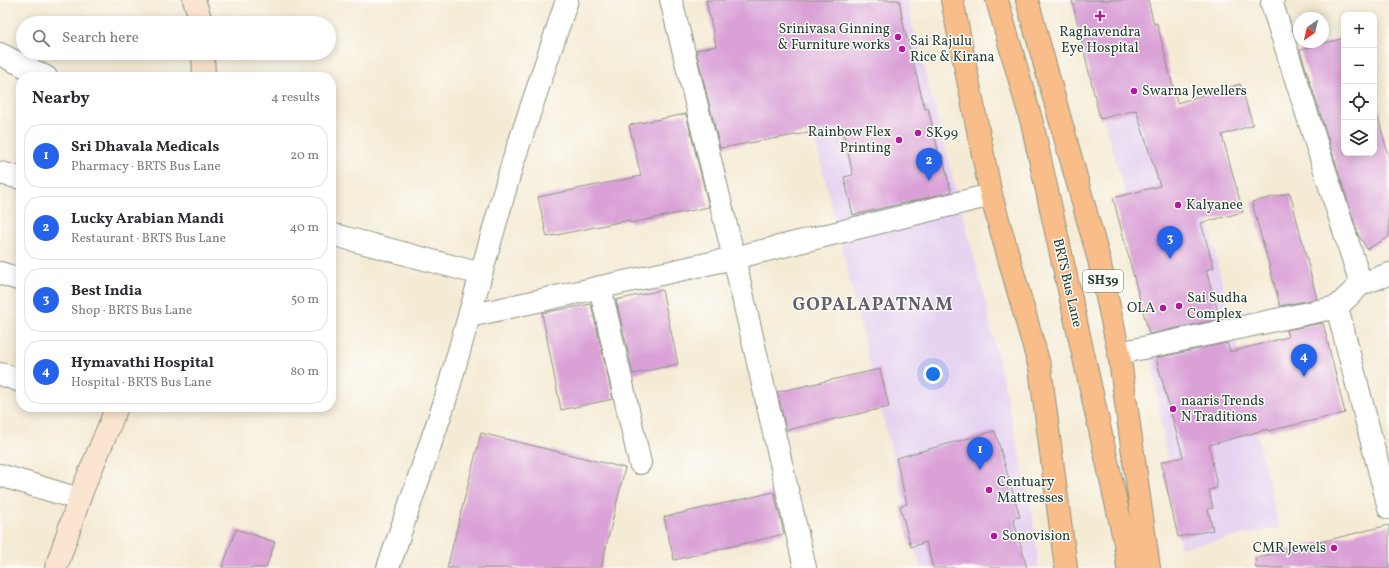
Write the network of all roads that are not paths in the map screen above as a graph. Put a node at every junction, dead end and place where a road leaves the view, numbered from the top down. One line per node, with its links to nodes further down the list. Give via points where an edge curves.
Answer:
1 (194, 0): 8 (street)
2 (567, 0): 19 (street, via 512,165)
3 (671, 0): 17 (street)
4 (952, 0): 15 (main road)
5 (997, 0): 38 (main road, BRTS Bus Lane, via 1033,131 1125,543)
6 (1027, 0): 26 (main road, SH39, via 1099,260)
7 (1273, 0): 22 (street, via 1272,4)
8 (200, 16)
9 (0, 54): 11 (street)
10 (203, 60): 12 (street)
11 (36, 72)
12 (204, 72)
13 (0, 173): 14 (street)
14 (16, 177)
15 (991, 195): 17 (street); 37 (main road, via 1040,368)
16 (336, 235): 19 (street)
17 (734, 258): 23 (street); 36 (street)
18 (0, 273): 21 (street)
19 (481, 274): 25 (street)
20 (1389, 274): 22 (street)
21 (16, 278)
22 (1361, 284): 24 (street)
23 (600, 287): 25 (street); 30 (street)
24 (1337, 307): 26 (street); 33 (street)
25 (469, 316): 35 (street, via 444,404)
26 (1119, 353): 39 (main road, SH39)
27 (0, 374): 28 (street)
28 (16, 379)
29 (110, 412): 32 (street)
30 (640, 463)
31 (0, 475): 32 (street)
32 (79, 499): 34 (street)
33 (1389, 508)
34 (56, 568)
35 (388, 568)
36 (806, 568)
37 (1066, 568)
38 (1128, 568)
39 (1149, 568)

